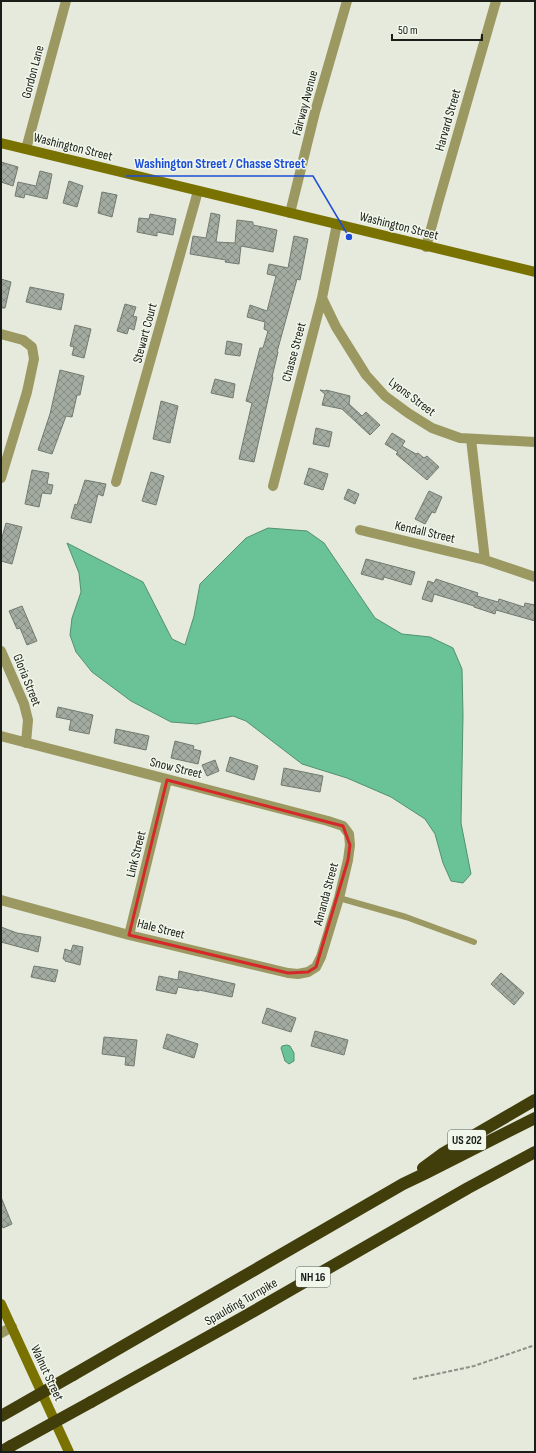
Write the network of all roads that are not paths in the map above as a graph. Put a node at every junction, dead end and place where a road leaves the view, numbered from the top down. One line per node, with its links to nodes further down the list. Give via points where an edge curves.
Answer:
1 (66, 1): 5 (street, Gordon Lane)
2 (347, 1): 7 (street, Fairway Avenue, via 315,112)
3 (496, 1): 9 (street, Harvard Street)
4 (1, 143): 5 (main road, Washington Street)
5 (26, 149): 6 (main road, Washington Street)
6 (198, 191): 7 (main road, Washington Street); 16 (street, Stewart Court)
7 (290, 213): 8 (main road, Washington Street)
8 (337, 224): 9 (main road, Washington Street); 11 (street, Chasse Street)
9 (426, 247): 10 (main road, Washington Street)
10 (535, 272)
11 (322, 298): 13 (street, Lyons Street, via 348,349 385,396 432,428 460,438); 17 (street, Chasse Street)
12 (1, 334): 15 (street, via 23,340 32,347 34,359)
13 (471, 438): 14 (street, Lyons Street); 19 (street)
14 (535, 442)
15 (1, 478)
16 (116, 482)
17 (273, 486)
18 (360, 530): 19 (street, Kendall Street)
19 (485, 560): 20 (street, Kendall Street)
20 (535, 577)
21 (1, 651): 23 (street, Gloria Street, via 24,704 28,720)
22 (1, 736): 23 (street, Snow Street)
23 (26, 743): 24 (street, Snow Street)
24 (167, 780): 25 (street, Snow Street); 28 (street, Link Street)
25 (343, 826): 26 (street, Amanda Street, via 349,834 350,846)
26 (339, 898): 29 (lane, via 406,917); 30 (street, Amanda Street)
27 (1, 900): 28 (street, Hale Street)
28 (129, 935): 30 (street, Hale Street, via 288,973 308,972)
29 (474, 942)
30 (316, 967)
31 (535, 1100): 34 (highway, US 202, via 442,1154)
32 (535, 1118): 34 (highway, Spaulding Turnpike / NH 16)
33 (535, 1152): 39 (highway, Spaulding Turnpike / NH 16, bridge)
34 (402, 1184): 38 (highway, Spaulding Turnpike / NH 16, bridge)
35 (1, 1304): 36 (main road, Walnut Street)
36 (12, 1327): 37 (street); 40 (main road, Walnut Street)
37 (1, 1333)
38 (1, 1416)
39 (6, 1449)
40 (69, 1452)

